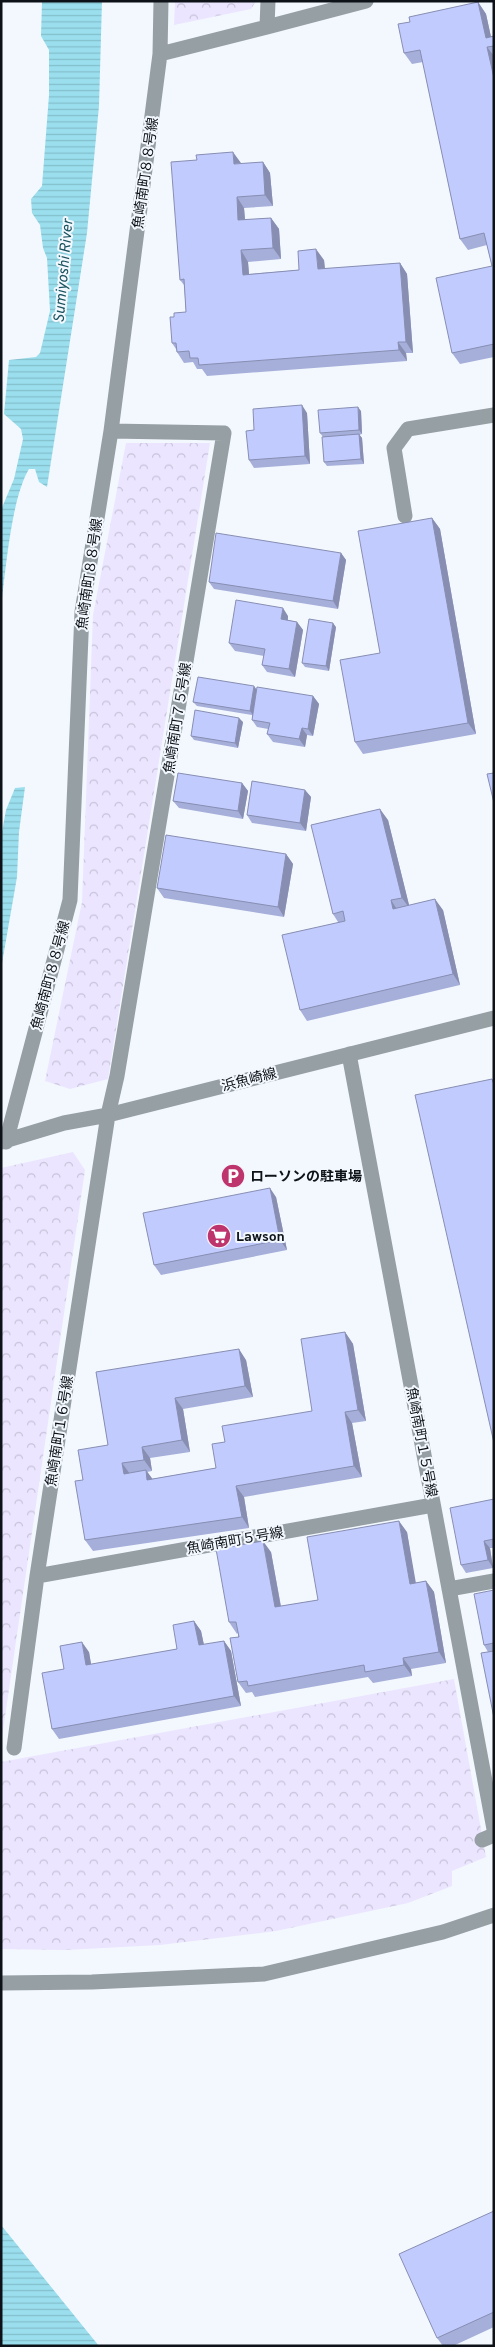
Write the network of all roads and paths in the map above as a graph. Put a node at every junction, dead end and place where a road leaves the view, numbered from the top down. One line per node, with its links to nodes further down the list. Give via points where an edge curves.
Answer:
1 (161, 1): 5 (street, 魚崎南町８８号線)
2 (268, 1): 4 (street)
3 (366, 1): 4 (street)
4 (267, 27): 5 (street)
5 (160, 54): 7 (street, 魚崎南町８８号線)
6 (494, 415): 8 (street, via 408,429 394,448)
7 (110, 431): 11 (street, 魚崎南町７５号線, via 224,433); 12 (street, 魚崎南町８８号線, via 82,612 70,900)
8 (405, 516)
9 (494, 1018): 10 (street, 浜魚崎線)
10 (349, 1054): 11 (street, 浜魚崎線); 13 (street, 魚崎南町１５号線)
11 (108, 1114): 12 (street, 浜魚崎線, via 64,1123); 14 (street, 魚崎南町１６号線)
12 (4, 1142)
13 (433, 1504): 14 (street, 魚崎南町５号線); 16 (street, 魚崎南町１５号線)
14 (37, 1576): 17 (street, 魚崎南町１６号線)
15 (494, 1581): 16 (street)
16 (449, 1590): 18 (street, 魚崎南町１５号線)
17 (14, 1748)
18 (494, 1830)
19 (494, 1915): 20 (street, via 443,1932 264,1974)
20 (1, 1983)

